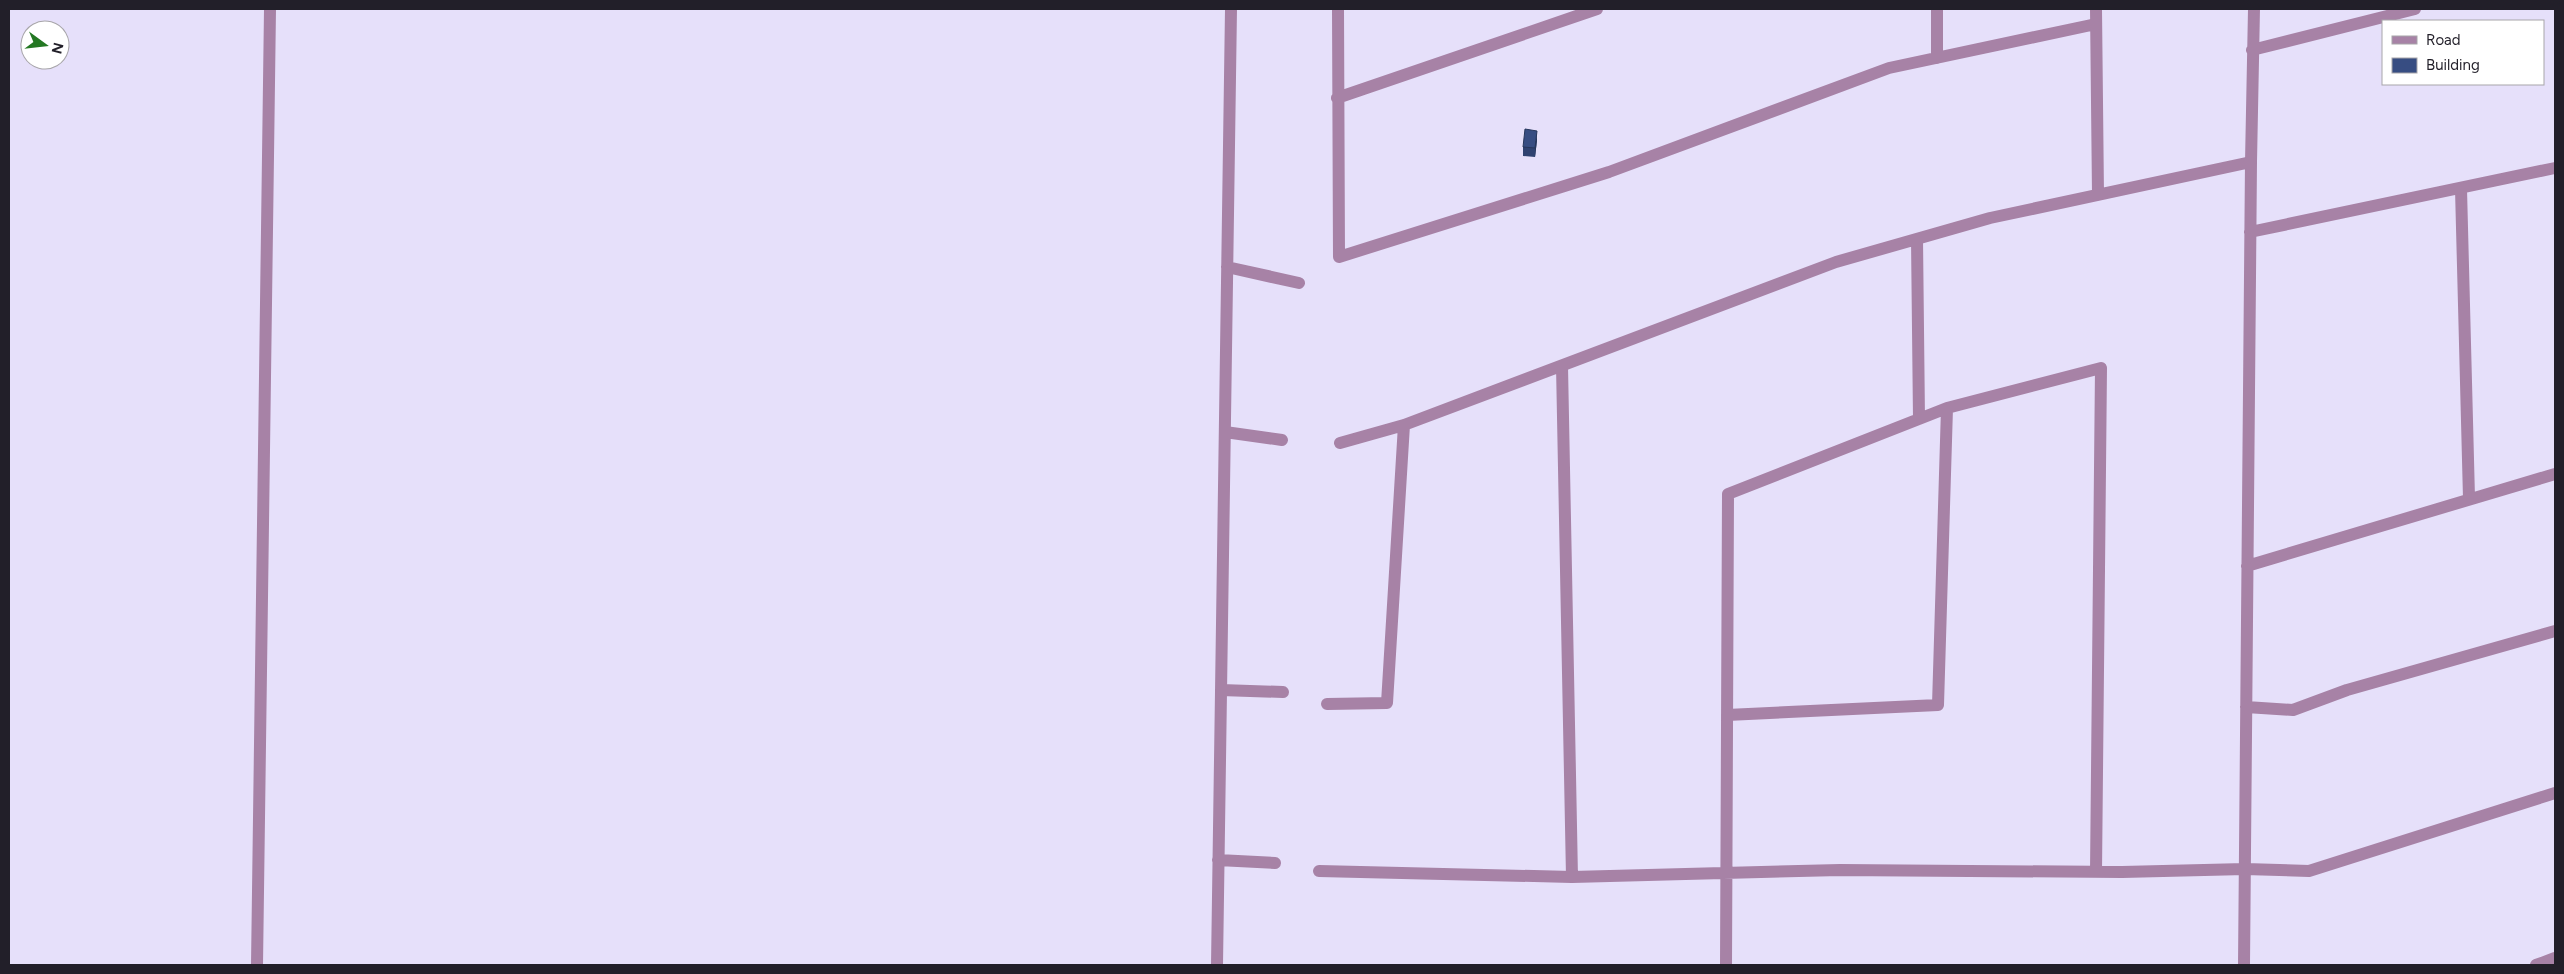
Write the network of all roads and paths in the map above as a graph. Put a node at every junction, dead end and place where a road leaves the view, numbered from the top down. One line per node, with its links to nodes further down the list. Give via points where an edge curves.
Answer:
1 (270, 9): 46 (street)
2 (1231, 9): 19 (street)
3 (1338, 9): 12 (street)
4 (1597, 9): 12 (street)
5 (1937, 9): 11 (street)
6 (2096, 9): 9 (street)
7 (2254, 9): 10 (street)
8 (2414, 9): 10 (street)
9 (2096, 24): 11 (street); 16 (street)
10 (2252, 50): 13 (street)
11 (1937, 58): 12 (street, via 1889,68 1609,172 1339,257)
12 (1337, 98)
13 (2250, 162): 16 (street); 17 (street)
14 (2555, 168): 15 (street)
15 (2460, 189): 17 (street); 29 (street)
16 (2098, 195): 18 (street, via 1990,218)
17 (2250, 232): 30 (street)
18 (1917, 239): 21 (street, via 1836,262); 23 (street)
19 (1227, 266): 20 (street); 25 (street)
20 (1299, 283)
21 (1562, 366): 24 (street); 44 (street)
22 (1948, 408): 23 (street); 36 (street, via 1938,705); 42 (street, via 2101,368)
23 (1919, 419): 36 (street, via 1728,494)
24 (1404, 425): 27 (street); 34 (street, via 1387,703)
25 (1225, 432): 26 (street); 32 (street)
26 (1282, 440)
27 (1340, 443)
28 (2555, 474): 29 (street)
29 (2469, 498): 30 (street)
30 (2247, 566): 35 (street)
31 (2555, 631): 35 (street, via 2347,690 2293,710)
32 (1221, 690): 33 (street); 38 (street)
33 (1284, 692)
34 (1327, 704)
35 (2246, 707): 40 (street)
36 (1727, 715): 43 (street)
37 (2555, 793): 40 (street, via 2309,871)
38 (1218, 860): 39 (street); 47 (street)
39 (1276, 863)
40 (2245, 869): 42 (street); 49 (street)
41 (1319, 871): 44 (street)
42 (2096, 872): 43 (street, via 1840,870)
43 (1726, 874): 44 (street); 48 (street)
44 (1572, 877)
45 (2555, 958): 50 (street)
46 (257, 965)
47 (1216, 965)
48 (1726, 965)
49 (2244, 965)
50 (2536, 965)

